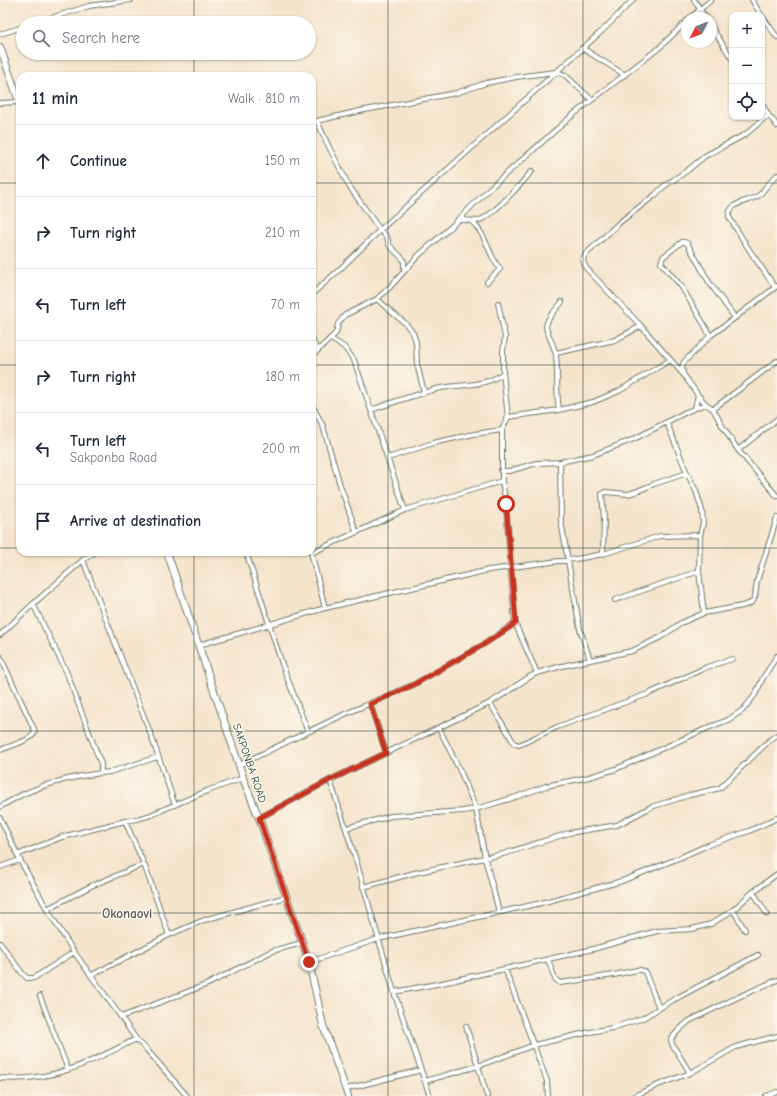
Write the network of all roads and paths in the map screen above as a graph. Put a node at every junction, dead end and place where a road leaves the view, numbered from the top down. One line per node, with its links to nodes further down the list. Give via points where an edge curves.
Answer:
1 (131, 0): 10 (street, via 89,6)
2 (633, 0): 18 (street)
3 (694, 0): 6 (street)
4 (711, 0): 6 (street)
5 (752, 0): 9 (street)
6 (700, 9): 7 (street); 8 (street)
7 (697, 12)
8 (702, 12)
9 (760, 12)
10 (57, 16)
11 (765, 19): 16 (street)
12 (681, 27): 21 (street)
13 (16, 29): 14 (street)
14 (0, 34)
15 (717, 35): 19 (street)
16 (777, 37)
17 (0, 47): 22 (main road)
18 (582, 48): 20 (street); 21 (street)
19 (729, 54)
20 (556, 72): 23 (street, via 565,75); 28 (street, via 486,83 456,93); 35 (street)
21 (625, 75): 23 (street)
22 (16, 92)
23 (592, 100): 33 (street)
24 (0, 103): 25 (street)
25 (16, 103)
26 (765, 109): 27 (street)
27 (769, 116): 30 (street); 44 (street, via 764,117 746,134 705,156 663,187 585,255 583,259 586,268)
28 (316, 121)
29 (316, 124): 35 (street, via 349,186)
30 (777, 126)
31 (532, 171): 34 (street, via 487,215 478,221)
32 (776, 177): 38 (street, via 757,197 736,204 729,217)
33 (458, 219): 34 (street); 36 (street)
34 (471, 220): 37 (street, via 487,242 500,269)
35 (380, 230): 36 (street, via 403,259); 39 (street)
36 (404, 271): 40 (street)
37 (487, 282)
38 (776, 286): 43 (street)
39 (316, 290)
40 (377, 299): 46 (street, via 345,315); 53 (street, via 405,323 413,334)
41 (562, 302): 48 (street, via 546,324)
42 (498, 303): 51 (street, via 505,338)
43 (735, 318): 45 (street); 45 (street, via 709,282 687,244 682,242 663,257 662,263 681,286)
44 (641, 326): 48 (street, via 615,340); 49 (street)
45 (710, 336): 52 (street, via 684,362)
46 (331, 339): 47 (street); 58 (street, via 344,347 354,360)
47 (317, 351)
48 (556, 353): 59 (street)
49 (670, 360): 52 (street); 59 (street, via 619,391 593,402)
50 (777, 360): 57 (street)
51 (503, 374): 53 (street, via 493,380); 61 (street)
52 (683, 374): 54 (street)
53 (424, 392): 58 (street)
54 (698, 395): 55 (street); 56 (street)
55 (706, 404): 56 (street); 57 (street)
56 (695, 408): 63 (street)
57 (713, 409): 65 (street)
58 (371, 410): 66 (street)
59 (559, 410): 61 (street)
60 (316, 413): 74 (street, via 323,426)
61 (508, 417): 64 (street)
62 (777, 419): 65 (street)
63 (667, 423): 67 (street, via 593,455); 69 (street)
64 (502, 430): 66 (street, via 433,443); 68 (street)
65 (738, 450): 71 (street)
66 (388, 458): 72 (street)
67 (560, 462): 68 (street, via 537,463 509,471); 83 (street, via 561,521)
68 (501, 470): 70 (street)
69 (687, 473): 75 (street, via 702,510 703,523); 77 (street, via 628,494 603,493)
70 (502, 481): 72 (street); 84 (street)
71 (777, 496)
72 (405, 510): 74 (street)
73 (777, 518): 89 (street, via 753,601 742,606)
74 (356, 531): 76 (street)
75 (700, 535): 77 (street, via 660,536); 85 (street)
76 (316, 550)
77 (603, 554): 83 (street)
78 (89, 556): 82 (street)
79 (168, 556): 93 (main road, SAKPONBA ROAD)
80 (247, 556): 91 (street)
81 (312, 556): 88 (street)
82 (83, 560): 87 (street); 106 (street)
83 (568, 560): 84 (street); 97 (street, via 580,629)
84 (511, 567): 88 (street); 90 (street)
85 (699, 571): 86 (street); 89 (street)
86 (615, 600)
87 (33, 604): 92 (street); 108 (street, via 66,671 101,764)
88 (326, 608): 91 (street)
89 (704, 613): 97 (street, via 632,651)
90 (516, 623): 98 (street); 100 (street, via 413,685)
91 (268, 625): 93 (street); 102 (street)
92 (0, 636)
93 (199, 645): 107 (main road, SAKPONBA ROAD)
94 (0, 656): 104 (street, via 35,732 27,739)
95 (777, 656): 113 (street, via 755,695 743,710 728,720 588,778 546,786)
96 (732, 659): 99 (street, via 707,667 648,694 557,727 519,745 514,743)
97 (590, 660): 98 (street)
98 (537, 673): 99 (street)
99 (490, 703): 101 (street)
100 (370, 704): 102 (street); 105 (street)
101 (439, 728): 105 (street); 113 (street)
102 (308, 732): 107 (street)
103 (777, 735): 120 (street, via 720,788 651,807 616,825 569,833)
104 (0, 750)
105 (386, 753): 110 (street)
106 (158, 758): 108 (street, via 110,772); 111 (street)
107 (239, 765): 109 (main road, SAKPONBA ROAD)
108 (101, 772): 112 (street, via 44,786)
109 (243, 778): 111 (street); 115 (main road, SAKPONBA ROAD)
110 (330, 780): 115 (street); 118 (street)
111 (175, 805): 117 (street, via 148,816)
112 (0, 807)
113 (476, 809): 118 (street, via 392,816); 120 (street)
114 (0, 818): 119 (street)
115 (259, 818): 127 (main road, SAKPONBA ROAD)
116 (777, 818): 130 (street, via 622,881)
117 (125, 821): 119 (street, via 62,837); 122 (street)
118 (346, 828): 125 (street)
119 (18, 855): 121 (street)
120 (485, 858): 125 (street); 130 (street)
121 (20, 860): 123 (street); 128 (street)
122 (144, 864): 128 (street, via 91,886); 133 (street)
123 (0, 867)
124 (777, 874): 126 (street)
125 (363, 887): 134 (street)
126 (753, 892): 129 (street); 131 (street)
127 (286, 897): 133 (street, via 204,920); 136 (main road, SAKPONBA ROAD)
128 (47, 909): 137 (street)
129 (733, 910): 132 (street); 139 (street, via 711,924 692,929 657,931)
130 (499, 912): 134 (street)
131 (767, 914)
132 (745, 930)
133 (169, 935): 142 (street)
134 (378, 939): 140 (street); 144 (street)
135 (0, 943): 137 (street, via 27,978 34,978)
136 (302, 943): 140 (main road, SAKPONBA ROAD); 147 (street, via 272,951 208,984)
137 (74, 952): 142 (street)
138 (758, 956): 146 (street)
139 (548, 959): 141 (street); 146 (street, via 555,979 560,983 641,970 645,972)
140 (309, 962): 158 (main road, SAKPONBA ROAD, via 323,1025)
141 (505, 969): 144 (street); 151 (street)
142 (92, 975): 147 (street)
143 (777, 980): 155 (street, via 689,1021 678,1031 671,1039 672,1044)
144 (394, 992): 154 (street)
145 (40, 996): 153 (street)
146 (659, 1008): 151 (street, via 643,1018 612,1028)
147 (122, 1017): 150 (street)
148 (466, 1026): 152 (street)
149 (777, 1036): 155 (street, via 736,1047)
150 (136, 1039): 153 (street); 160 (street)
151 (534, 1045): 152 (street); 164 (street, via 547,1080)
152 (478, 1066): 157 (street); 163 (street)
153 (68, 1070): 156 (street, via 39,1078)
154 (421, 1070): 157 (street); 158 (street)
155 (690, 1073): 165 (street)
156 (0, 1078)
157 (425, 1081): 162 (street)
158 (346, 1089): 161 (main road, SAKPONBA ROAD)
159 (777, 1092): 166 (street)
160 (187, 1096)
161 (348, 1096)
162 (430, 1096)
163 (487, 1096)
164 (548, 1096)
165 (634, 1096)
166 (766, 1096)

